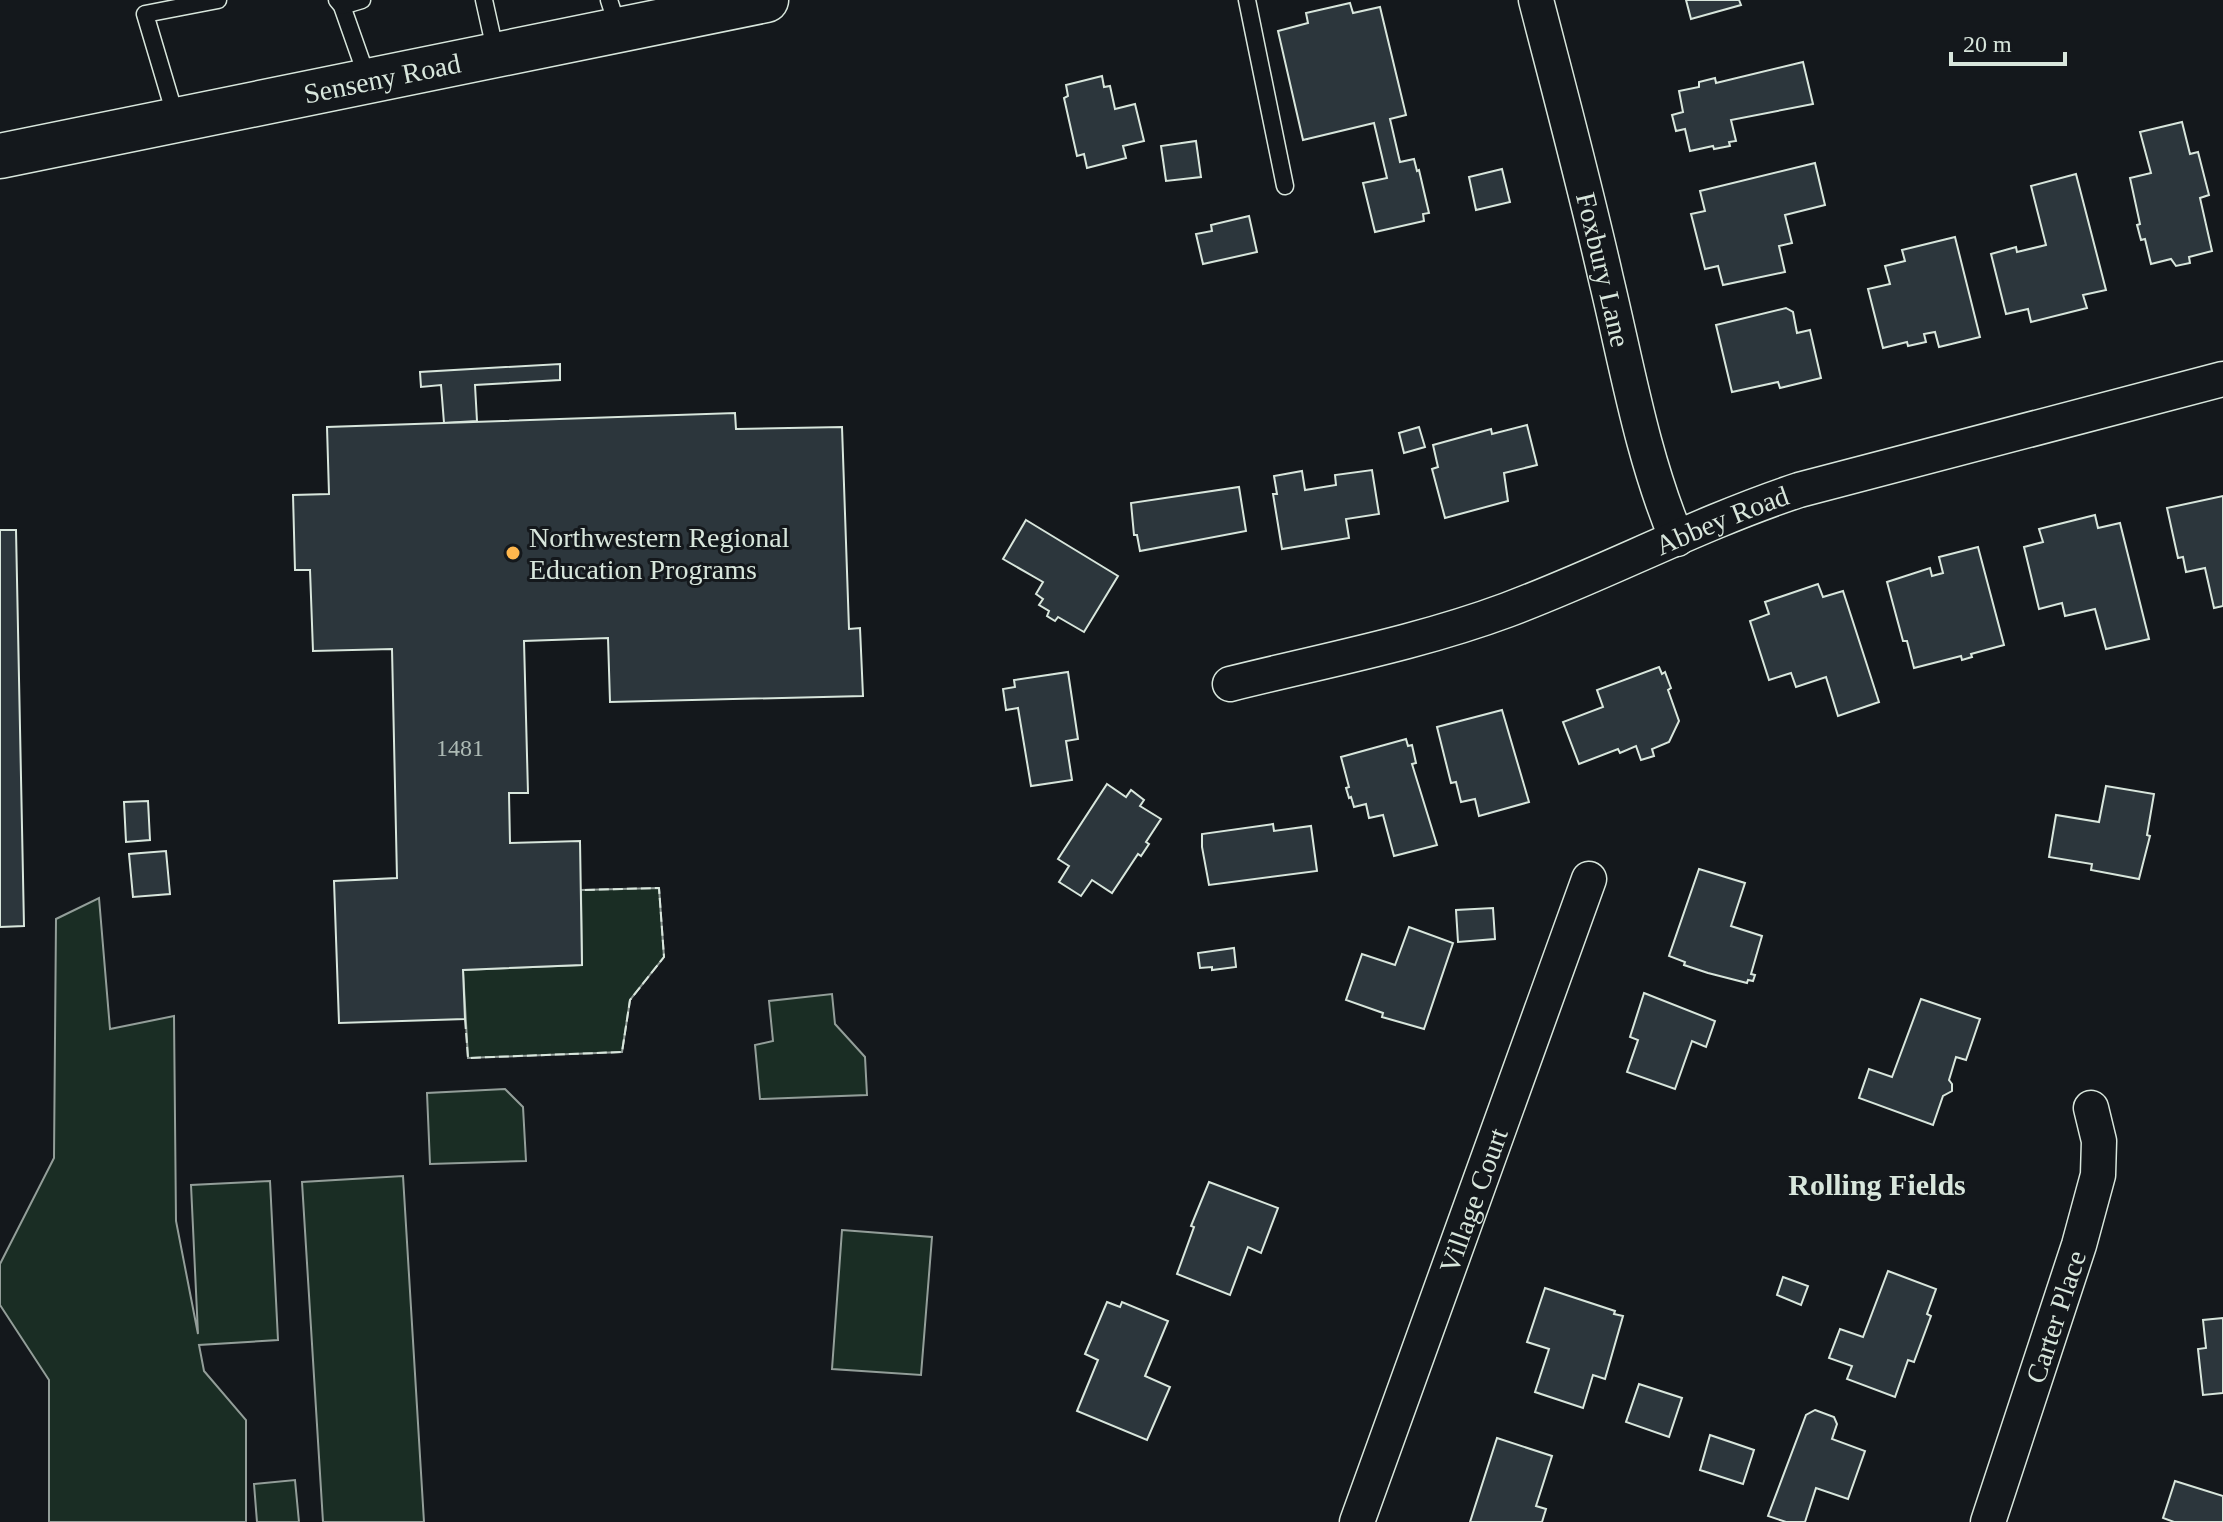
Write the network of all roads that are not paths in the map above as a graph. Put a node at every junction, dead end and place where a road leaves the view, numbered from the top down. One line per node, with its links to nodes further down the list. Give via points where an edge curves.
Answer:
1 (218, 0): 11 (lane, via 145,14)
2 (362, 0): 7 (lane)
3 (484, 0): 9 (lane)
4 (1247, 0): 13 (lane)
5 (1536, 0): 15 (street, Foxbury Lane, via 1647,452)
6 (757, 1): 8 (main road, Senseny Road)
7 (340, 3): 10 (lane)
8 (614, 15): 9 (main road, Senseny Road)
9 (496, 55): 10 (main road, Senseny Road)
10 (368, 81): 11 (main road, Senseny Road)
11 (177, 120): 12 (main road, Senseny Road)
12 (0, 156)
13 (1285, 186)
14 (2223, 379): 15 (street, Abbey Road, via 1799,490)
15 (1677, 539): 16 (street, Abbey Road, via 1503,612)
16 (1230, 684)
17 (1589, 879): 19 (street, Village Court)
18 (2091, 1108): 20 (street, Carter Place, via 2099,1141 2098,1175)
19 (1357, 1522)
20 (1988, 1522)

